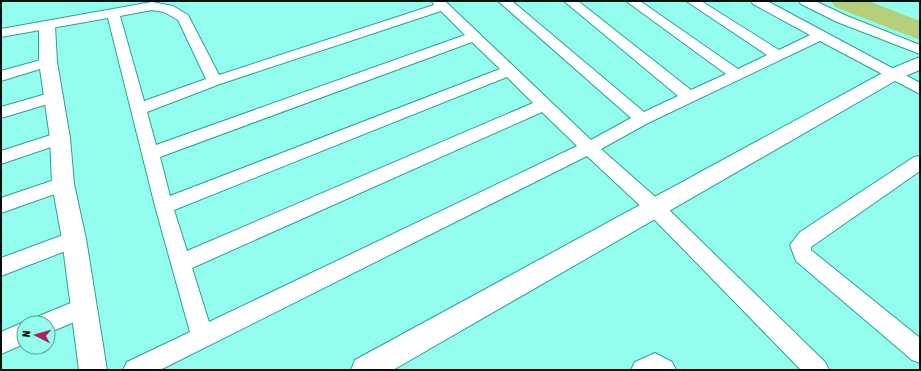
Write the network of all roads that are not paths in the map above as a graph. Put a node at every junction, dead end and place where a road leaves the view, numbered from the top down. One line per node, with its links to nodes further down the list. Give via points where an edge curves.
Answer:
1 (504, 1): 28 (street)
2 (570, 1): 24 (street)
3 (632, 1): 18 (street)
4 (692, 1): 14 (street)
5 (757, 1): 11 (street)
6 (805, 1): 13 (street, via 842,19)
7 (441, 4): 12 (street); 21 (street)
8 (113, 12): 9 (street); 21 (street, via 152,6 168,9 183,18); 26 (street)
9 (47, 26): 10 (street); 15 (street)
10 (1, 33)
11 (822, 35): 14 (street); 19 (street)
12 (476, 36): 17 (street); 31 (street)
13 (920, 50)
14 (779, 56): 18 (street)
15 (48, 62): 20 (street); 23 (street)
16 (920, 63): 19 (street)
17 (509, 71): 25 (street); 36 (street)
18 (737, 74): 24 (street)
19 (894, 74): 22 (street); 37 (street)
20 (1, 76)
21 (215, 81): 26 (street)
22 (920, 89)
23 (53, 97): 27 (street); 29 (street)
24 (690, 97): 28 (street)
25 (545, 104): 30 (street); 39 (street)
26 (139, 109): 31 (street)
27 (1, 113)
28 (642, 119): 30 (street)
29 (60, 138): 32 (street); 34 (street)
30 (589, 148): 37 (street); 44 (street)
31 (151, 153): 36 (street)
32 (1, 158)
33 (920, 162): 46 (street, via 806,238 800,245 803,255)
34 (63, 184): 35 (street); 38 (street)
35 (1, 206)
36 (164, 206): 39 (street)
37 (654, 207): 49 (street); 52 (street)
38 (74, 239): 40 (street); 41 (street)
39 (182, 263): 44 (street)
40 (1, 267)
41 (83, 308): 42 (street); 47 (street)
42 (56, 319)
43 (16, 336): 45 (street)
44 (202, 336): 48 (street)
45 (1, 343)
46 (920, 352)
47 (93, 370)
48 (134, 370)
49 (365, 370)
50 (643, 370): 51 (street, via 655,365)
51 (664, 370)
52 (817, 370)

